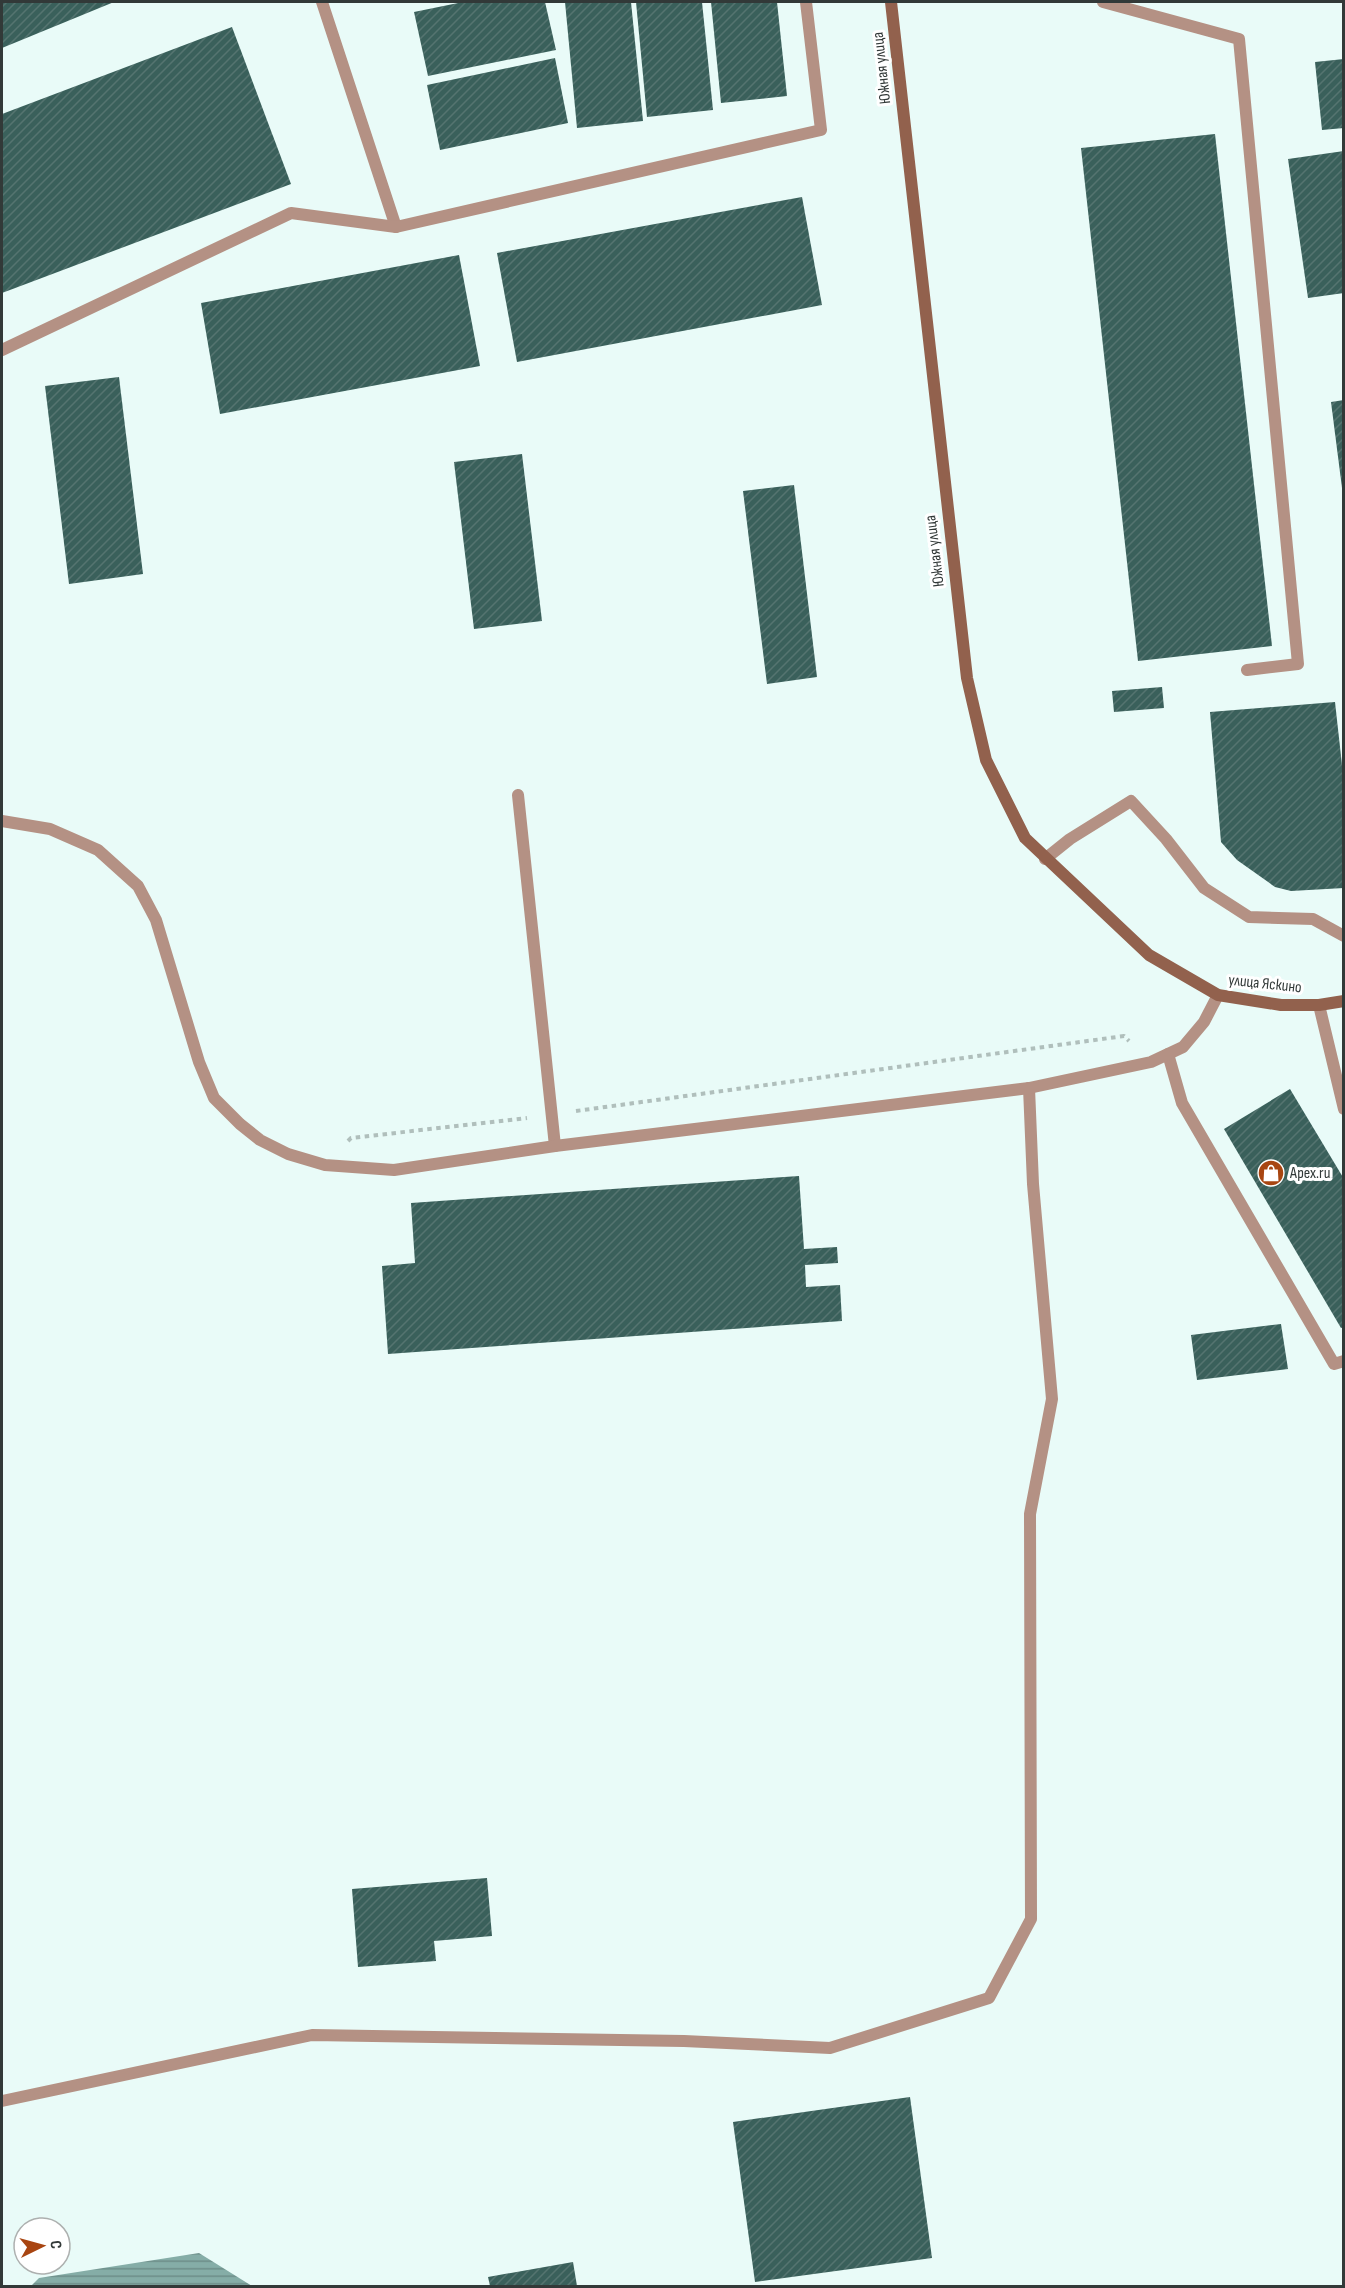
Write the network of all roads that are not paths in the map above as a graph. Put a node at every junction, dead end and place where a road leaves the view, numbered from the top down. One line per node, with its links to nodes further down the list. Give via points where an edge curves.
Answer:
1 (322, 2): 5 (street)
2 (806, 2): 5 (street, via 821,130)
3 (891, 2): 10 (street, Южная улица, via 967,678 986,760 1024,838)
4 (1103, 2): 7 (street, via 1239,39 1298,663)
5 (396, 227): 6 (street, via 291,213)
6 (2, 350)
7 (1247, 670)
8 (518, 795): 18 (street)
9 (2, 821): 18 (street, via 50,830 98,850 138,886 156,920 198,1062 214,1098 260,1140 288,1154 325,1165 394,1170)
10 (1045, 859): 11 (street, via 1131,801 1204,888 1249,917 1312,919); 12 (street, Южная улица, via 1149,955)
11 (1344, 936)
12 (1218, 995): 14 (street, улица Яскино, via 1281,1005); 15 (street, via 1204,1022 1183,1047)
13 (1344, 1001): 14 (street, улица Яскино)
14 (1319, 1005): 17 (street)
15 (1168, 1054): 16 (street, via 1151,1062); 19 (street, via 1182,1103 1334,1364)
16 (1029, 1088): 18 (street); 20 (street, via 1033,1184 1052,1399 1030,1514 1031,1919 989,1998 830,2048 684,2041 312,2035)
17 (1344, 1109)
18 (555, 1146)
19 (1344, 1361)
20 (2, 2101)

